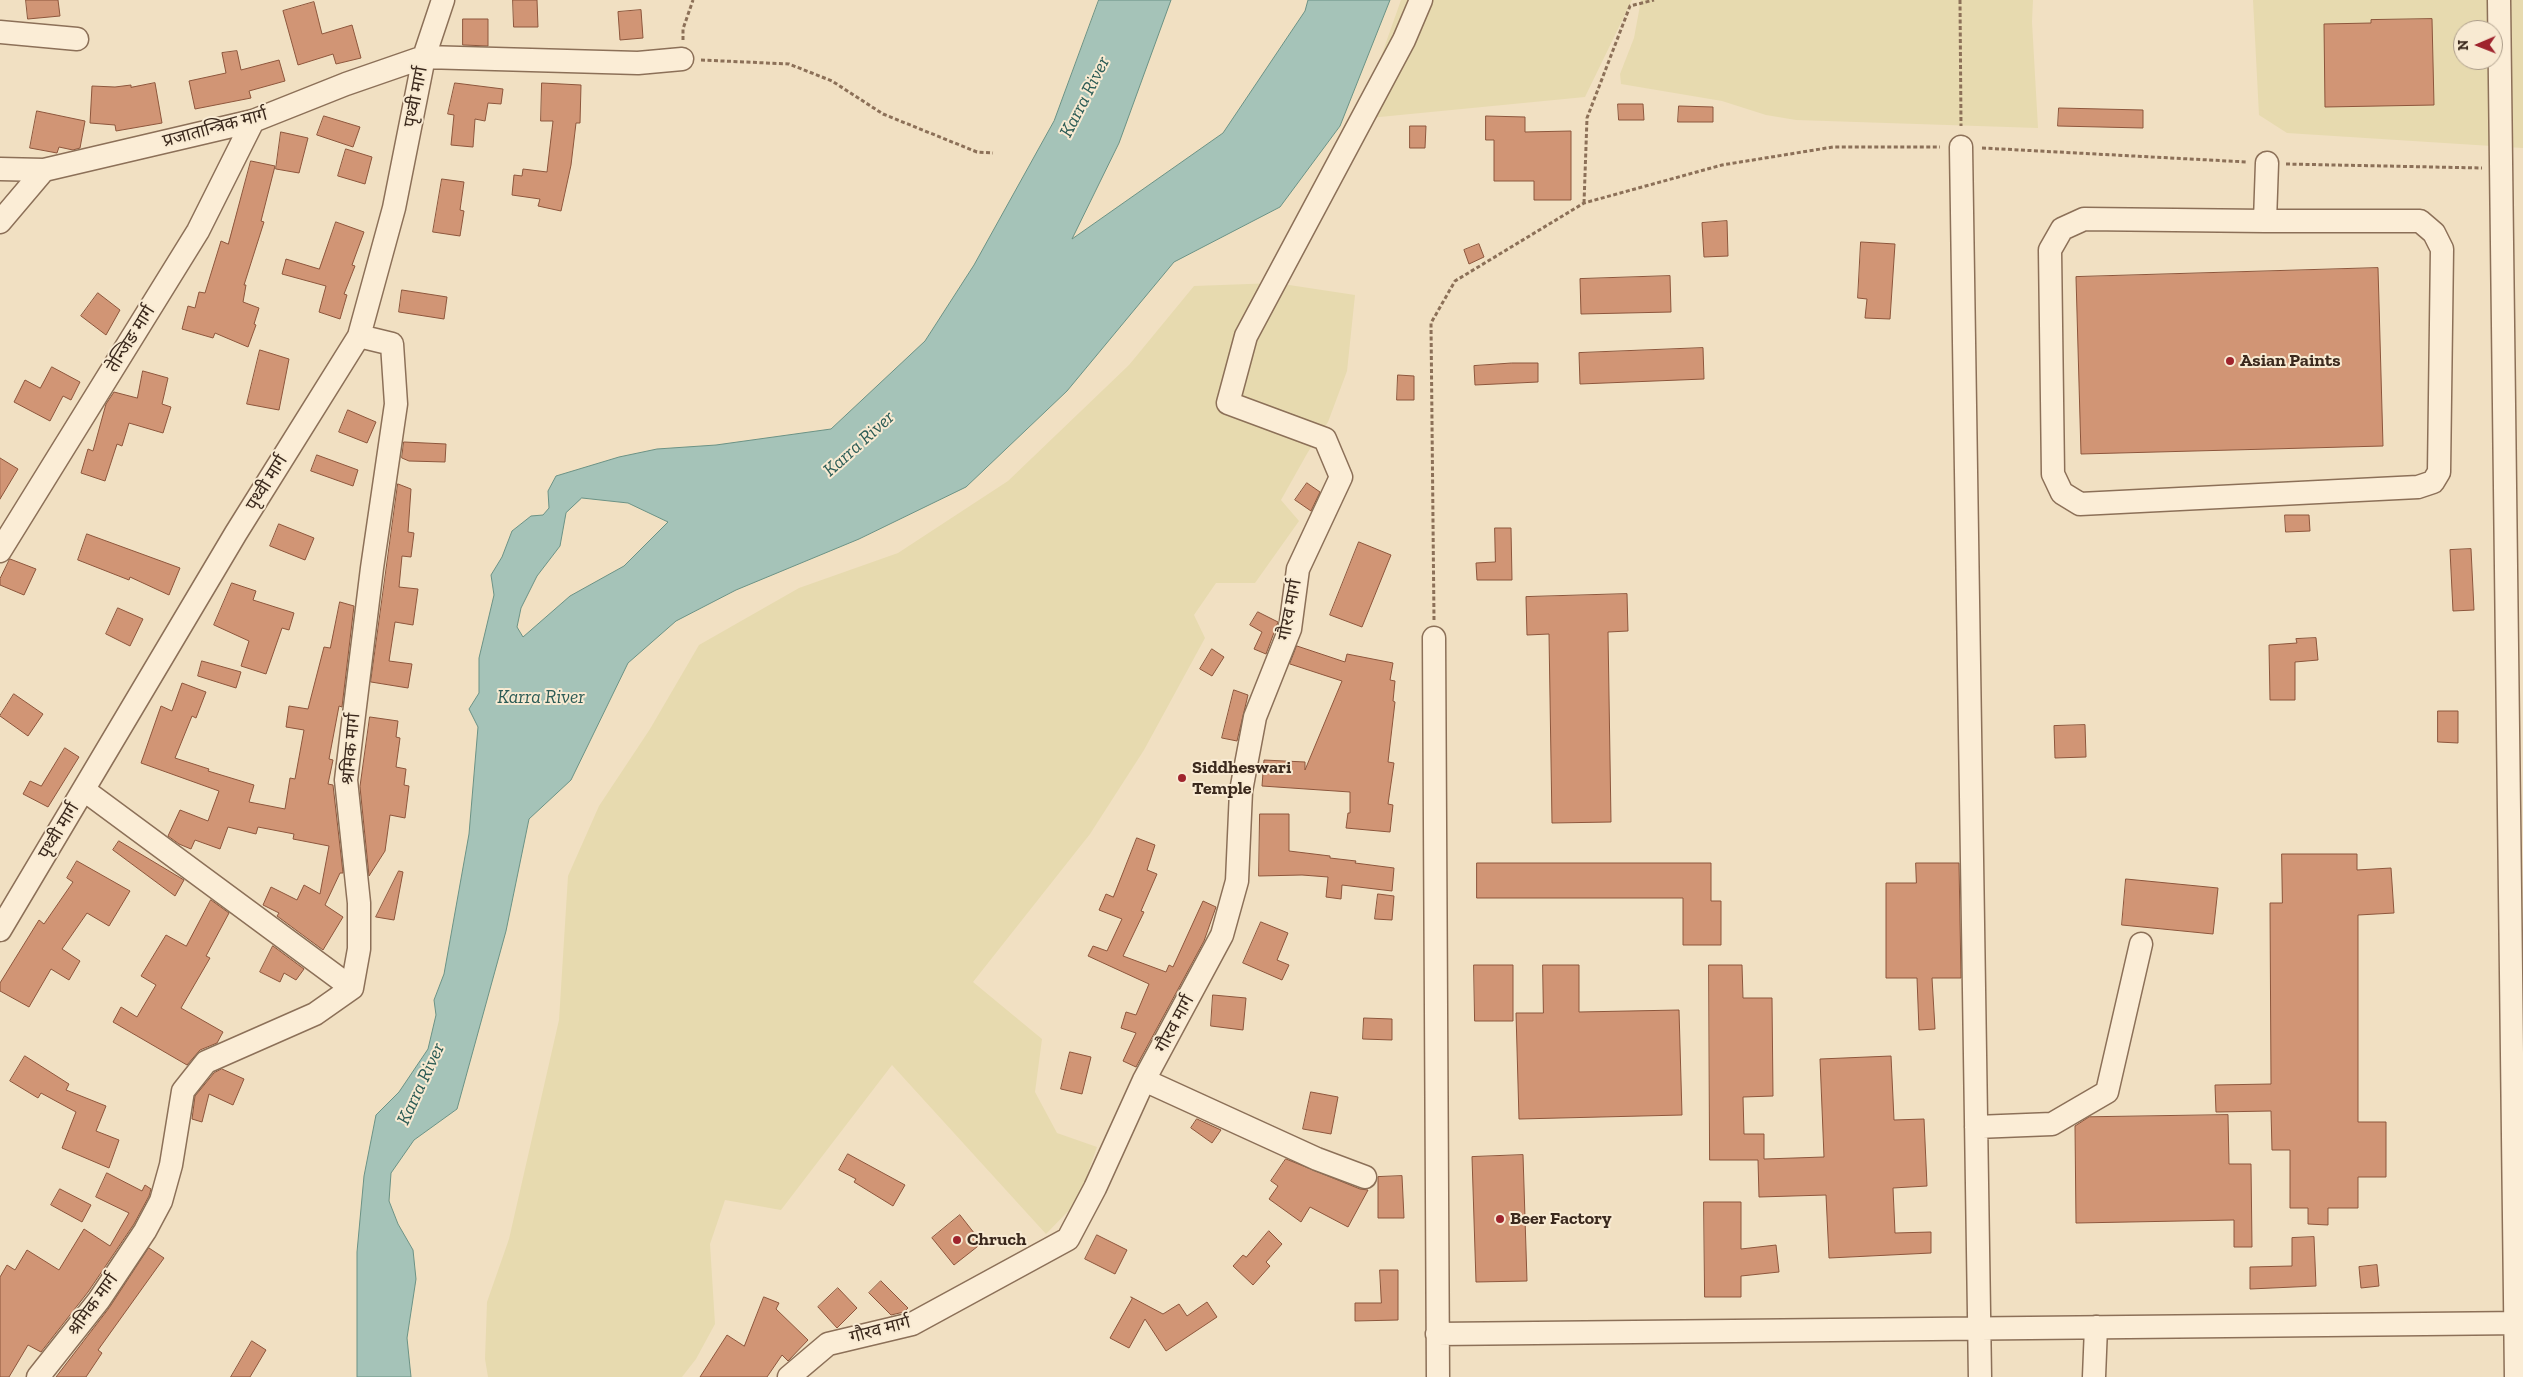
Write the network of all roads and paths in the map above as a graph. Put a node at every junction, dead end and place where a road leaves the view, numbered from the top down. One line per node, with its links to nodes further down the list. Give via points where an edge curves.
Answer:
1 (443, 0): 9 (street, पृथ्वी मार्ग)
2 (693, 0): 10 (path, via 683,29)
3 (1421, 0): 28 (street, गौरव मार्ग, via 1404,40 1246,336 1228,403 1325,439 1341,477 1298,569 1290,629 1255,717 1241,790 1237,881 1222,935)
4 (1654, 0): 18 (path, via 1630,6 1587,118)
5 (1960, 0): 12 (path)
6 (2499, 0): 15 (street)
7 (0, 32): 8 (street)
8 (77, 39)
9 (424, 57): 10 (street, via 638,63); 11 (street, प्रजातान्त्रिक मार्ग); 21 (street, पृथ्वी मार्ग, via 394,208)
10 (682, 59): 13 (path, via 789,64 832,80 883,114 977,152)
11 (253, 121): 17 (street, प्रजातान्त्रिक मार्ग); 22 (street, तेन्जिङ मार्ग, via 198,232)
12 (1962, 147): 14 (path); 18 (path, via 1833,147 1722,164); 29 (street)
13 (993, 154)
14 (2267, 163): 15 (path); 20 (street)
15 (2501, 168): 31 (street)
16 (0, 169): 17 (street, प्रजातान्त्रिक मार्ग)
17 (44, 170): 19 (street)
18 (1584, 203): 23 (path, via 1455,281 1431,323)
19 (0, 222)
20 (2265, 222): 20 (street, via 2084,219 2062,229 2050,250 2053,474 2062,493 2080,504 2418,487 2433,482 2440,472 2442,249 2434,233 2420,220)
21 (359, 336): 24 (street, पृथ्वी मार्ग, via 236,533); 27 (street, श्रमिक मार्ग, via 392,344 396,404 346,780 359,903 359,950)
22 (0, 551)
23 (1434, 638): 34 (street)
24 (84, 790): 25 (street, पृथ्वी मार्ग); 27 (street)
25 (0, 930)
26 (2141, 944): 29 (street, via 2107,1092 2052,1124)
27 (352, 988): 35 (street, श्रमिक मार्ग, via 315,1014 206,1062 183,1091 171,1165 161,1201 99,1300)
28 (1144, 1080): 30 (street, via 1317,1159); 36 (street, गौरव मार्ग, via 1095,1188 1068,1238 912,1324 828,1344)
29 (1976, 1127): 33 (street)
30 (1365, 1177)
31 (2520, 1323): 32 (street); 40 (street)
32 (2096, 1327): 33 (street); 39 (street)
33 (1980, 1329): 34 (street); 38 (street)
34 (1437, 1334): 37 (street)
35 (38, 1377)
36 (789, 1377)
37 (1438, 1377)
38 (1980, 1377)
39 (2094, 1377)
40 (2516, 1377)

